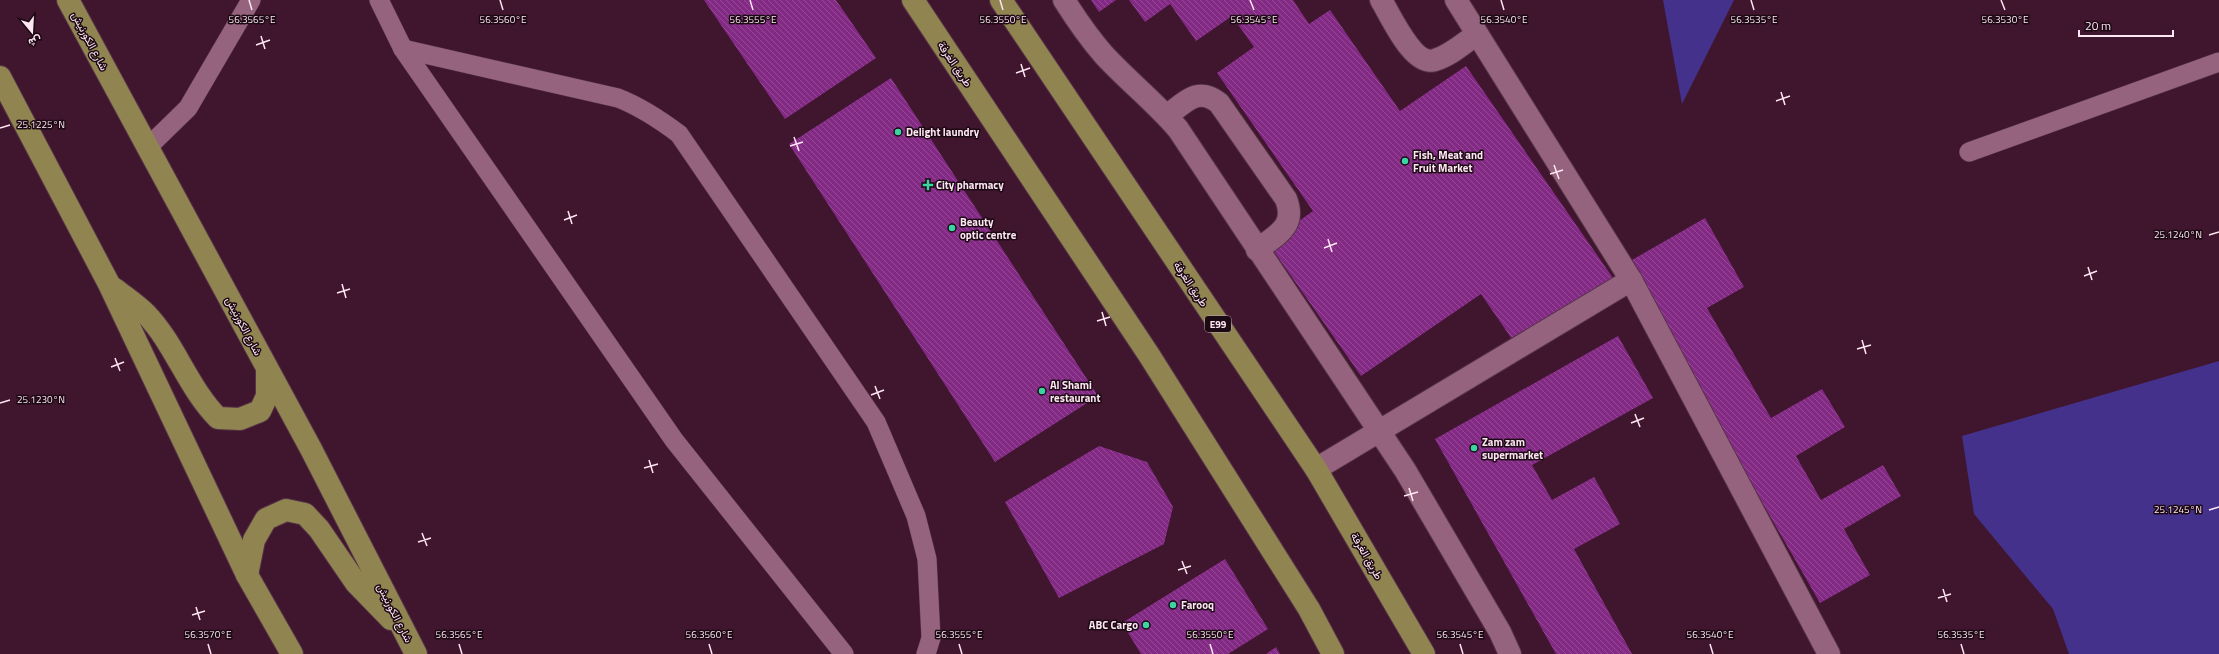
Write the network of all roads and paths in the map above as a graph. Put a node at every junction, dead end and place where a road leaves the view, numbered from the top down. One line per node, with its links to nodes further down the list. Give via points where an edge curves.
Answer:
1 (68, 0): 14 (highway, شارع الكورنيش)
2 (251, 0): 14 (lane, via 188,108)
3 (379, 0): 10 (lane)
4 (912, 0): 28 (highway, طريق الغرفة, via 1153,362 1309,609)
5 (1001, 0): 21 (highway, طريق الغرفة / E99)
6 (1064, 0): 13 (street, via 1105,55)
7 (1381, 0): 9 (street, via 1413,53 1422,60 1433,61 1444,57)
8 (1456, 0): 9 (street)
9 (1477, 34): 17 (street)
10 (403, 49): 26 (lane, via 674,440); 27 (lane, via 618,98 637,106 679,134 876,422 916,516 926,559 931,638)
11 (2219, 62): 15 (lane)
12 (0, 77): 18 (highway)
13 (1167, 116): 16 (street); 16 (street, via 1190,99 1200,95 1211,97 1219,104 1286,199 1290,208 1290,218 1285,228)
14 (147, 148): 19 (highway, شارع الكورنيش)
15 (1969, 152)
16 (1257, 250): 20 (street)
17 (1631, 280): 20 (street); 31 (street)
18 (109, 284): 19 (highway, via 146,315 164,338 204,404 218,418 240,419 260,411 267,396); 22 (highway)
19 (267, 370): 23 (highway, شارع الكورنيش)
20 (1378, 432): 21 (street); 30 (street, via 1405,470 1500,632)
21 (1316, 469): 29 (highway, طريق الغرفة / E99)
22 (247, 575): 23 (highway, via 254,540 266,519 286,510 305,514 356,583); 24 (highway)
23 (406, 634): 25 (highway, شارع الكورنيش)
24 (292, 654)
25 (416, 654)
26 (844, 654)
27 (926, 654)
28 (1333, 654)
29 (1424, 654)
30 (1510, 654)
31 (1829, 654)

